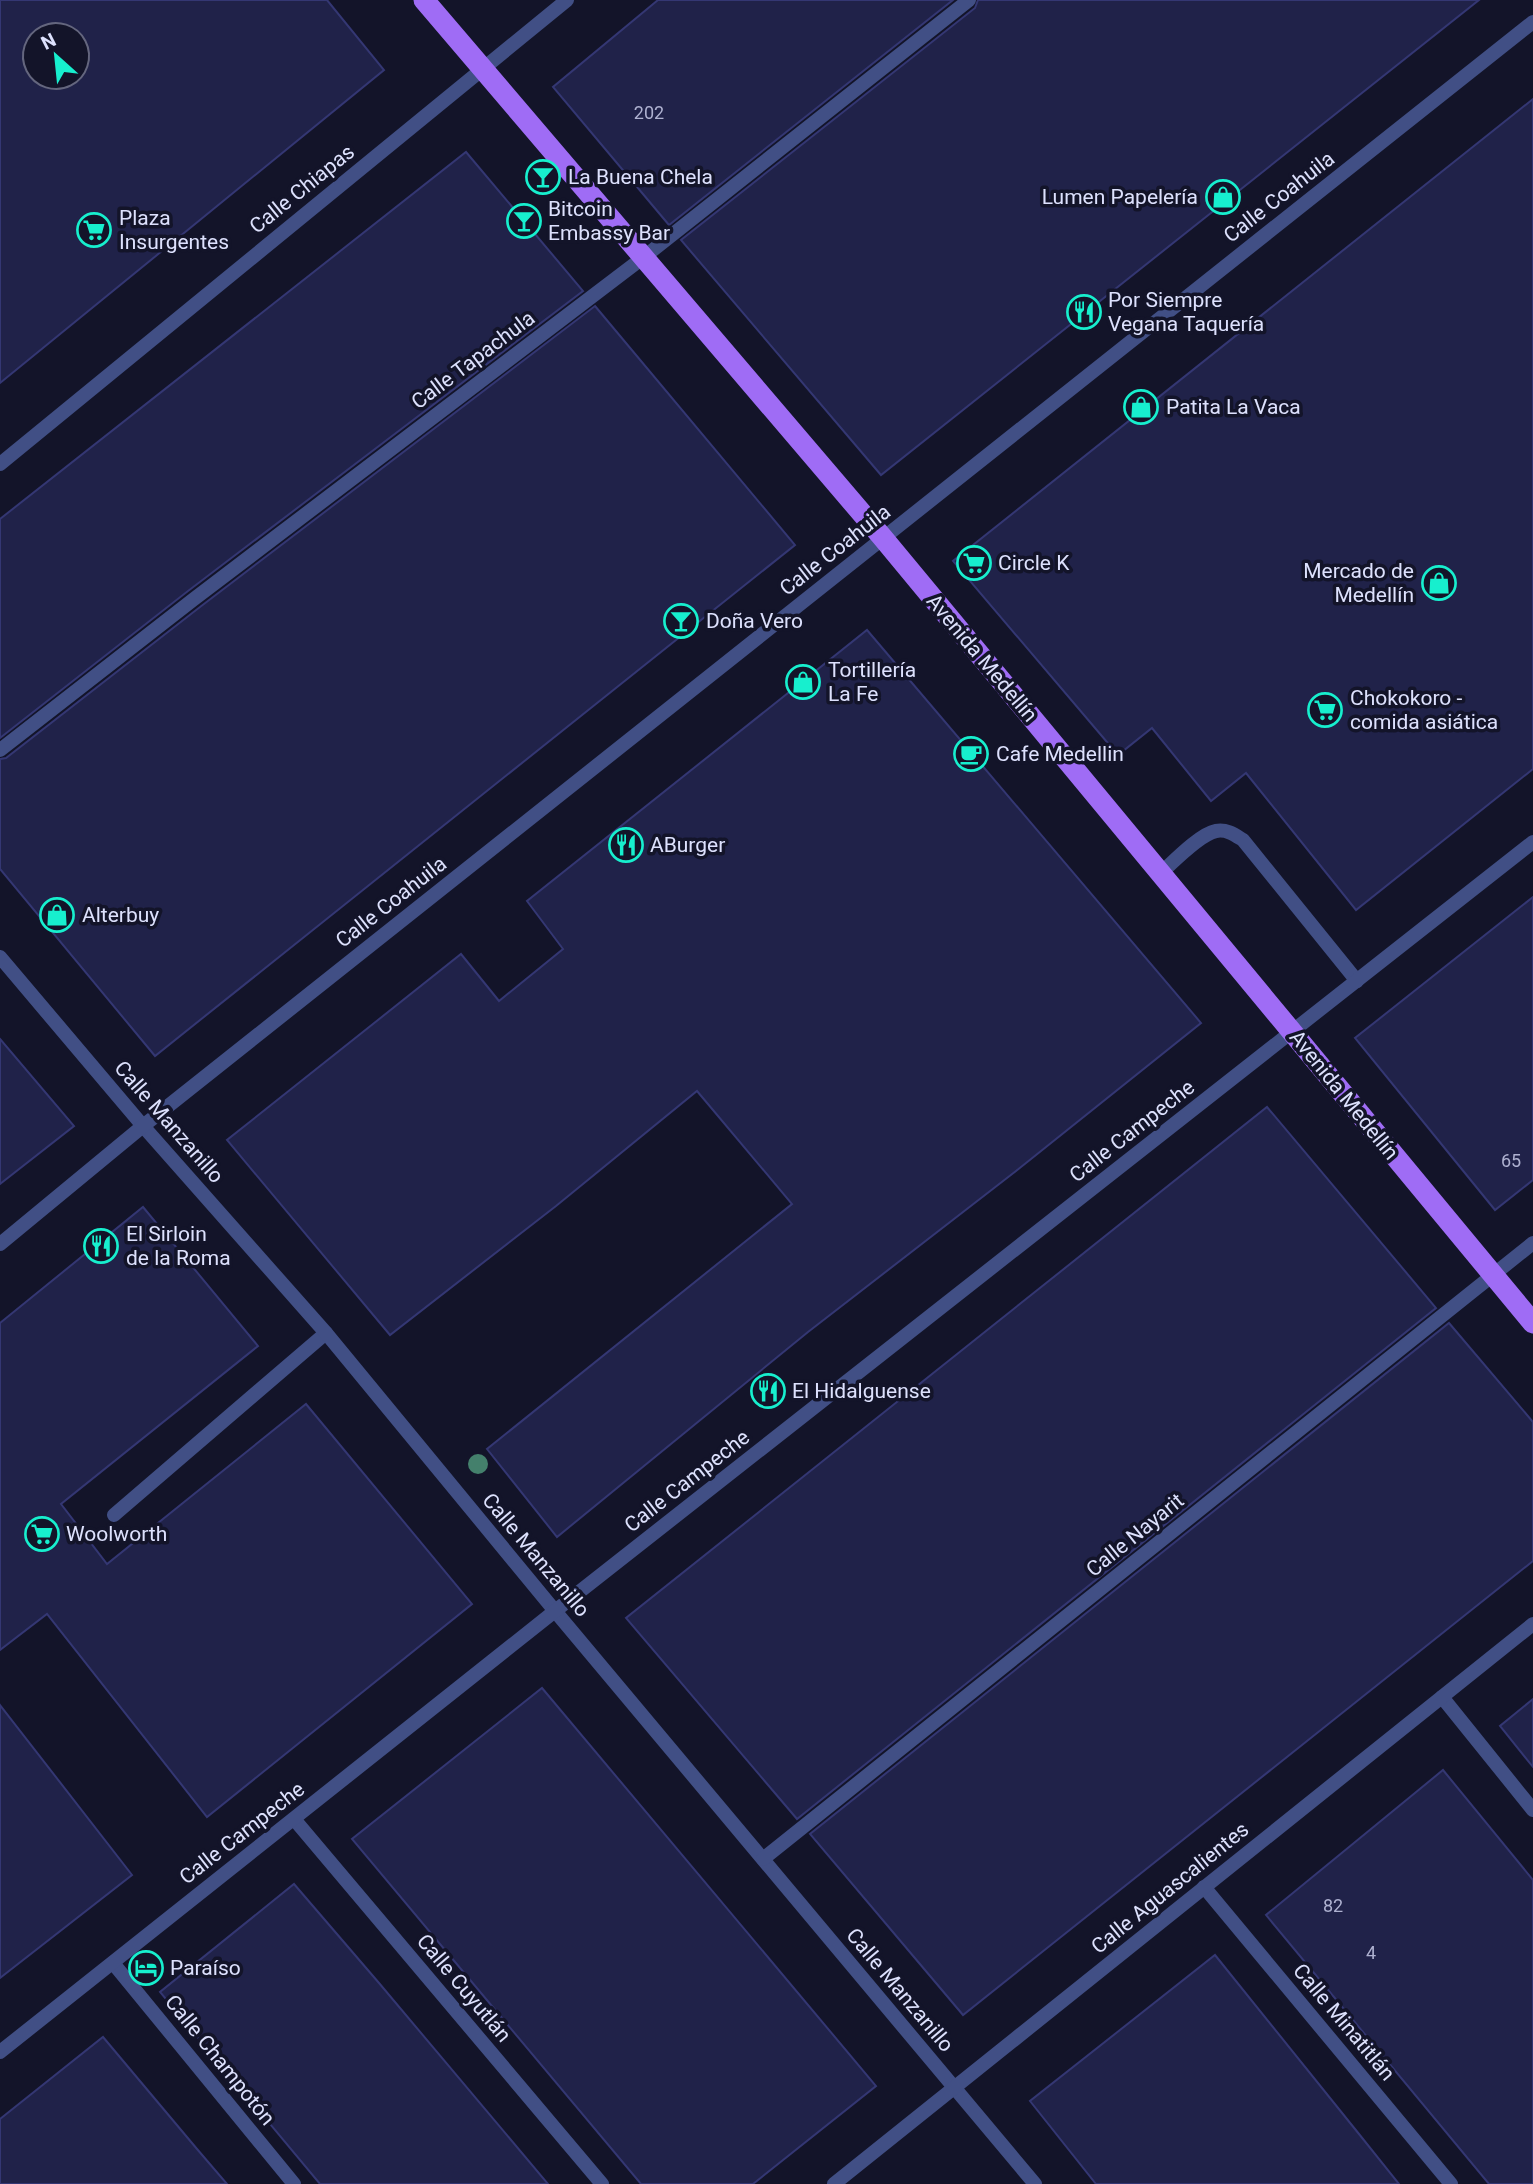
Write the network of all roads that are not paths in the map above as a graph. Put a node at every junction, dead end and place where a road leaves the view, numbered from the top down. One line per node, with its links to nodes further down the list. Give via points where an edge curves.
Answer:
1 (424, 0): 5 (main road, Avenida Medellín)
2 (567, 0): 5 (street, Calle Chiapas)
3 (969, 0): 6 (street, Calle Tapachula)
4 (1533, 22): 8 (street, Calle Coahuila)
5 (482, 68): 6 (main road, Avenida Medellín); 7 (street, Calle Chiapas)
6 (644, 257): 8 (main road, Avenida Medellín); 9 (street, Calle Tapachula)
7 (0, 464)
8 (883, 538): 11 (main road, Avenida Medellín); 15 (street, Calle Coahuila)
9 (0, 750)
10 (1533, 842): 13 (street, Calle Campeche)
11 (1161, 873): 13 (street, via 1204,836 1231,832 1243,840); 14 (main road, Avenida Medellín)
12 (0, 957): 15 (street, Calle Manzanillo)
13 (1356, 981): 14 (street, Calle Campeche)
14 (1292, 1032): 18 (main road, Avenida Medellín); 22 (street, Calle Campeche)
15 (143, 1126): 17 (street, Calle Coahuila); 20 (street, Calle Manzanillo)
16 (1533, 1243): 18 (street, Calle Nayarit)
17 (0, 1244)
18 (1493, 1276): 19 (main road, Avenida Medellín); 27 (street, Calle Nayarit)
19 (1533, 1322)
20 (326, 1333): 21 (street); 22 (street, Calle Manzanillo)
21 (114, 1516)
22 (555, 1611): 26 (street, Calle Campeche); 27 (street, Calle Manzanillo)
23 (1533, 1624): 24 (street, Calle Aguascalientes)
24 (1442, 1697): 25 (street); 28 (street, Calle Aguascalientes)
25 (1533, 1810)
26 (294, 1819): 29 (street, Calle Campeche); 33 (street, Calle Cuyutlán)
27 (763, 1859): 31 (street, Calle Manzanillo)
28 (1204, 1887): 31 (street, Calle Aguascalientes); 36 (street, Calle Minatitlán)
29 (113, 1963): 30 (street, Calle Campeche); 32 (street, Calle Champotón)
30 (0, 2052)
31 (955, 2087): 34 (street, Calle Aguascalientes); 35 (street, Calle Manzanillo)
32 (294, 2184)
33 (602, 2184)
34 (834, 2184)
35 (1035, 2184)
36 (1451, 2184)

